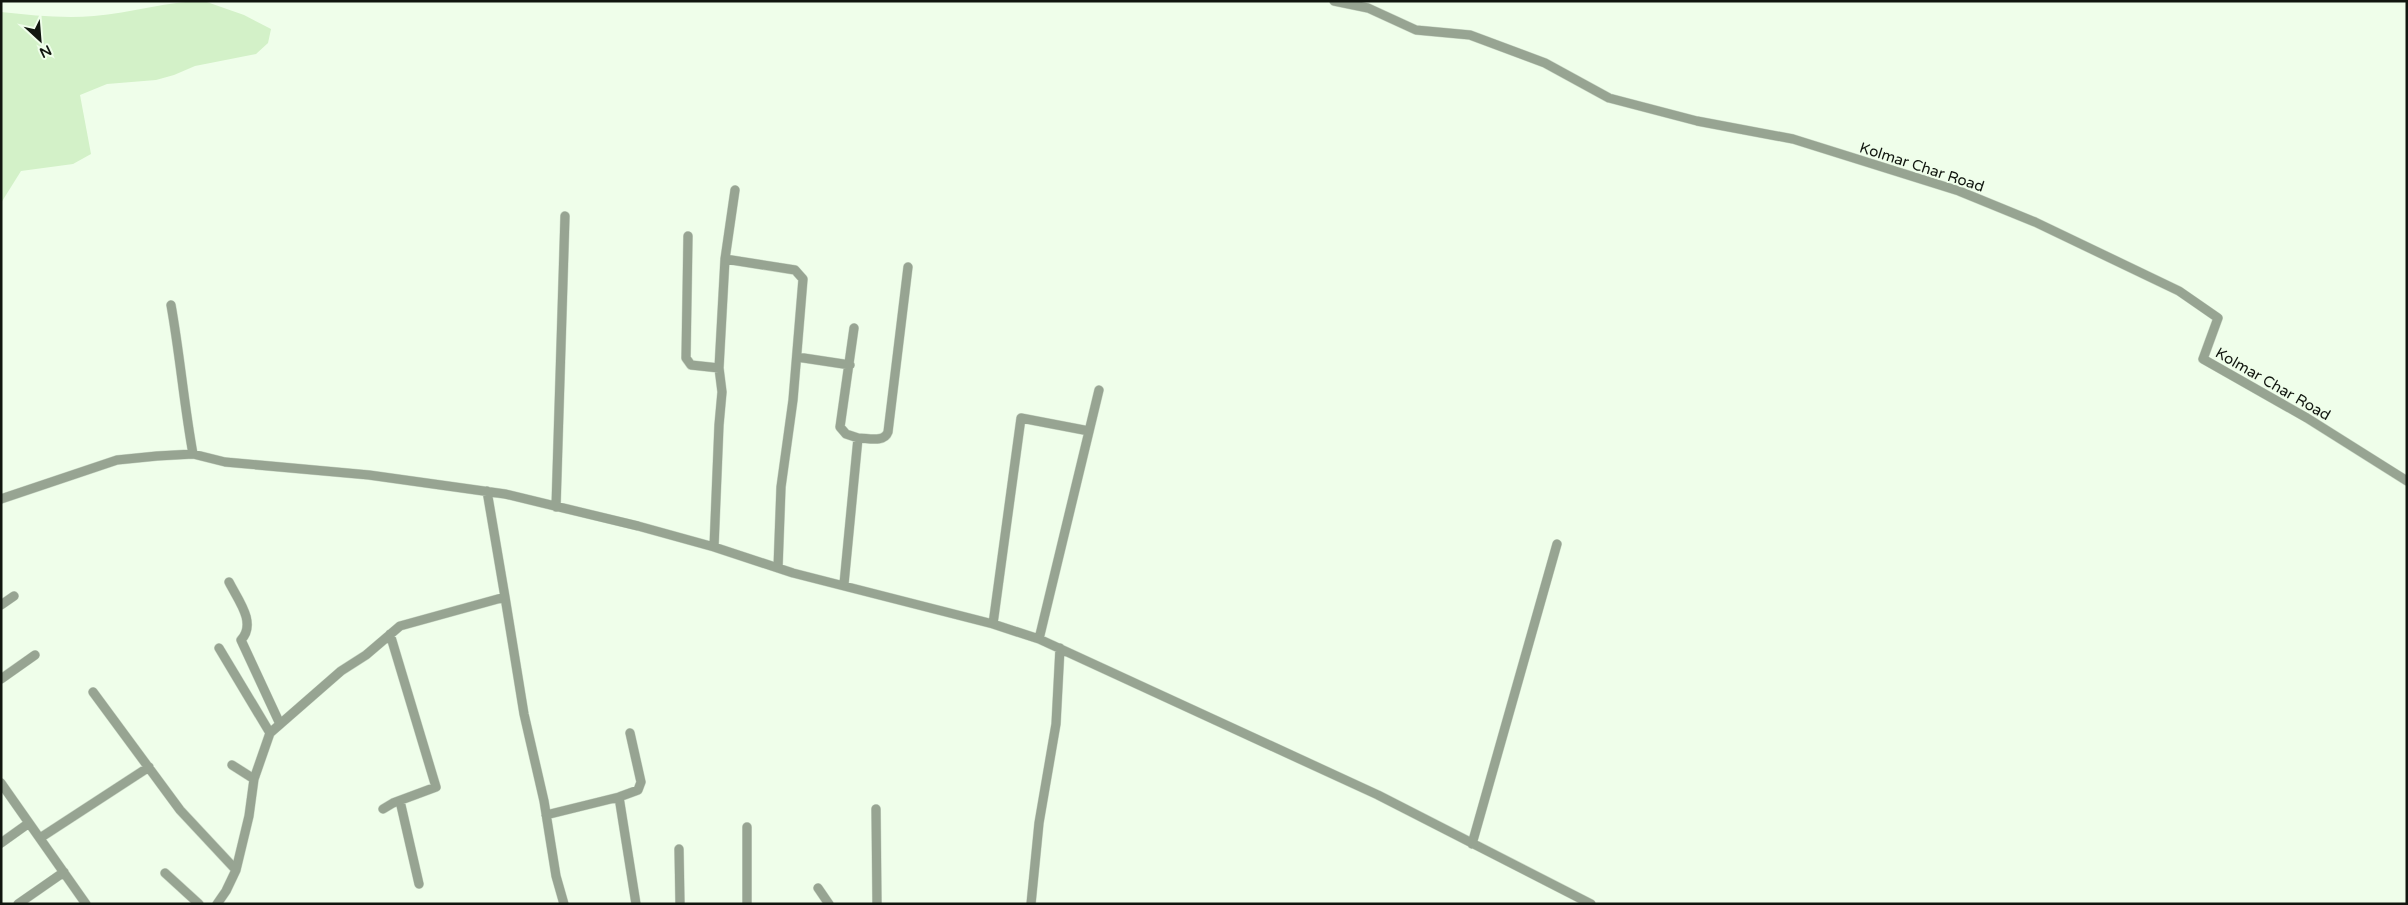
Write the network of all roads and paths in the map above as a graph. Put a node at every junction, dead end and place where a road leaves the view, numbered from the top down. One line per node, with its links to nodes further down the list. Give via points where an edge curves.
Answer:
1 (1334, 1): 16 (street, Kolmar Char Road, via 1368,8 1416,30 1470,35 1545,63 1609,98 1698,121 1794,139 1958,191 2035,222 2179,291 2218,318 2203,360 2307,418)
2 (735, 190): 5 (street)
3 (565, 216): 19 (street)
4 (688, 236): 11 (street, via 686,358 691,365)
5 (725, 259): 9 (street, via 795,270 801,275); 11 (street)
6 (908, 267): 14 (street, via 888,432 882,439)
7 (171, 306): 15 (street)
8 (854, 328): 10 (street)
9 (797, 357): 10 (street); 22 (street, via 781,487)
10 (850, 365): 14 (street, via 840,427 846,434)
11 (719, 368): 21 (street, via 722,392)
12 (1099, 390): 13 (street)
13 (1089, 431): 28 (street, via 1021,418); 30 (street)
14 (858, 438): 24 (street)
15 (193, 454): 17 (street, via 225,462 369,475); 18 (street, via 117,460)
16 (2407, 481)
17 (487, 491): 19 (street); 26 (street)
18 (1, 499)
19 (556, 507): 21 (street)
20 (1557, 544): 52 (street)
21 (714, 547): 22 (street)
22 (778, 568): 24 (street)
23 (229, 582): 36 (street, via 249,624 248,633 241,640)
24 (844, 584): 28 (street)
25 (14, 596): 27 (street)
26 (505, 597): 29 (street, via 400,626); 47 (street, via 524,714)
27 (1, 605)
28 (994, 624): 30 (street)
29 (390, 634): 36 (street, via 366,655 340,671); 44 (street, via 436,787)
30 (1039, 640): 32 (street)
31 (219, 648): 37 (street)
32 (1060, 648): 52 (street, via 1378,795); 69 (street, via 1056,724 1039,824)
33 (35, 655): 34 (street)
34 (1, 679)
35 (94, 692): 40 (street)
36 (280, 724): 37 (street)
37 (270, 733): 41 (street)
38 (630, 733): 43 (street, via 640,786 638,790)
39 (232, 765): 41 (street)
40 (148, 767): 50 (street); 54 (street, via 180,810)
41 (254, 779): 54 (street)
42 (1, 783): 48 (street)
43 (619, 797): 47 (street); 64 (street)
44 (400, 801): 45 (street); 57 (street)
45 (383, 809)
46 (876, 809): 68 (street)
47 (546, 815): 63 (street)
48 (29, 823): 50 (street); 51 (street)
49 (747, 827): 66 (street)
50 (40, 838): 55 (street)
51 (1, 842)
52 (1472, 844): 70 (street)
53 (679, 849): 65 (street)
54 (236, 870): 62 (street)
55 (64, 872): 59 (street); 60 (street)
56 (165, 873): 61 (street)
57 (418, 884)
58 (818, 888): 67 (street)
59 (18, 904)
60 (86, 904)
61 (198, 904)
62 (217, 904)
63 (564, 904)
64 (636, 904)
65 (680, 904)
66 (747, 904)
67 (829, 904)
68 (877, 904)
69 (1031, 904)
70 (1591, 904)

